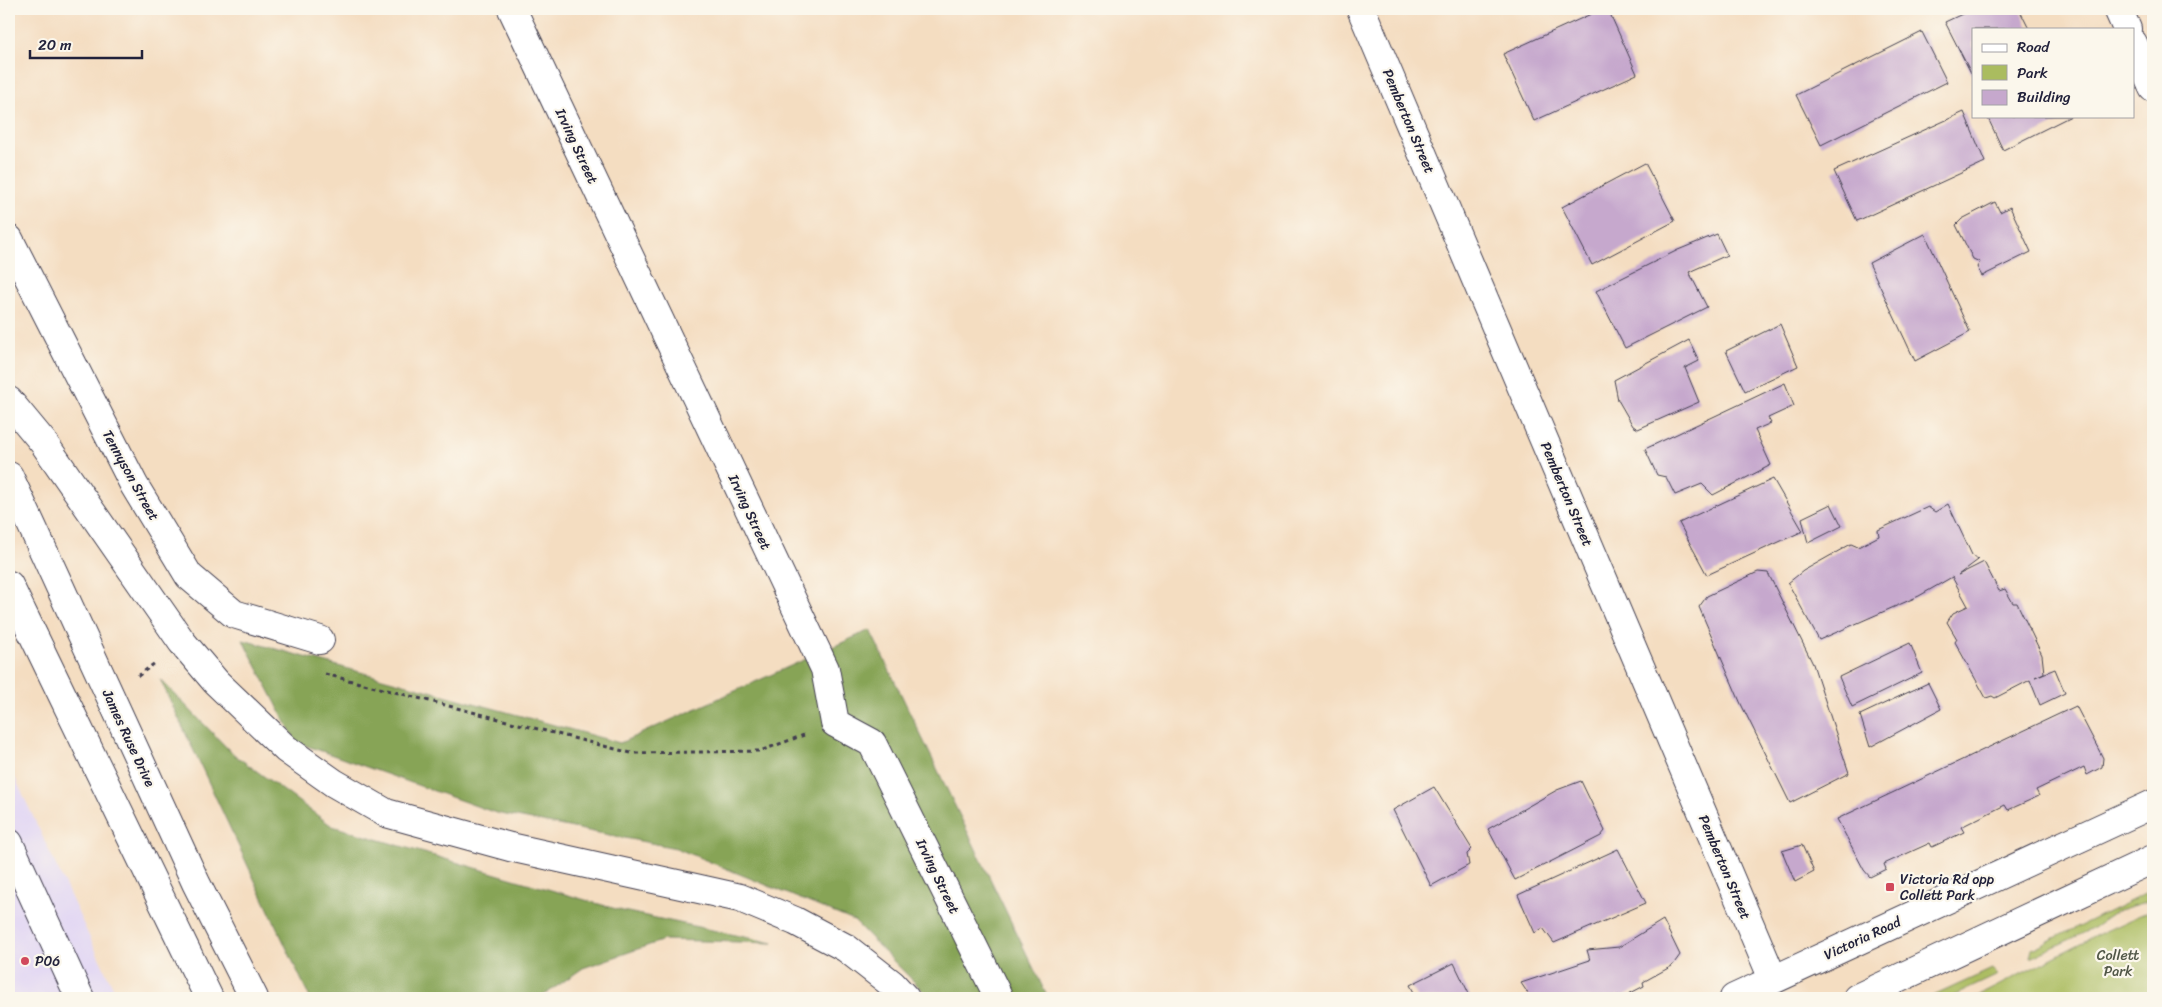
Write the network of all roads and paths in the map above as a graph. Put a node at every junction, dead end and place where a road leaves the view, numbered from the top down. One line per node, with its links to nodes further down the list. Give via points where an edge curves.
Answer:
1 (512, 9): 12 (main road, Irving Street, via 825,669)
2 (1361, 9): 16 (main road, Pemberton Street)
3 (2118, 9): 4 (main road)
4 (2127, 28)
5 (2134, 45): 6 (main road)
6 (2153, 88)
7 (9, 239): 11 (main road, Tennyson Street, via 134,485 189,576 234,614)
8 (9, 401): 20 (main road, via 43,442 182,642 216,682 286,749 334,784 386,813 510,847 740,898 795,921 846,948)
9 (9, 476): 19 (main road, James Ruse Drive, via 196,883)
10 (9, 585): 18 (main road)
11 (320, 640): 12 (path, via 324,674 631,753 760,751)
12 (835, 723): 21 (main road, Irving Street, via 872,743)
13 (2153, 804): 16 (main road, Victoria Road)
14 (9, 843): 17 (main road)
15 (2153, 859): 23 (main road)
16 (1773, 979): 22 (main road, Victoria Road)
17 (80, 998)
18 (209, 998)
19 (254, 998)
20 (905, 998)
21 (999, 998)
22 (1734, 998)
23 (1857, 998)

